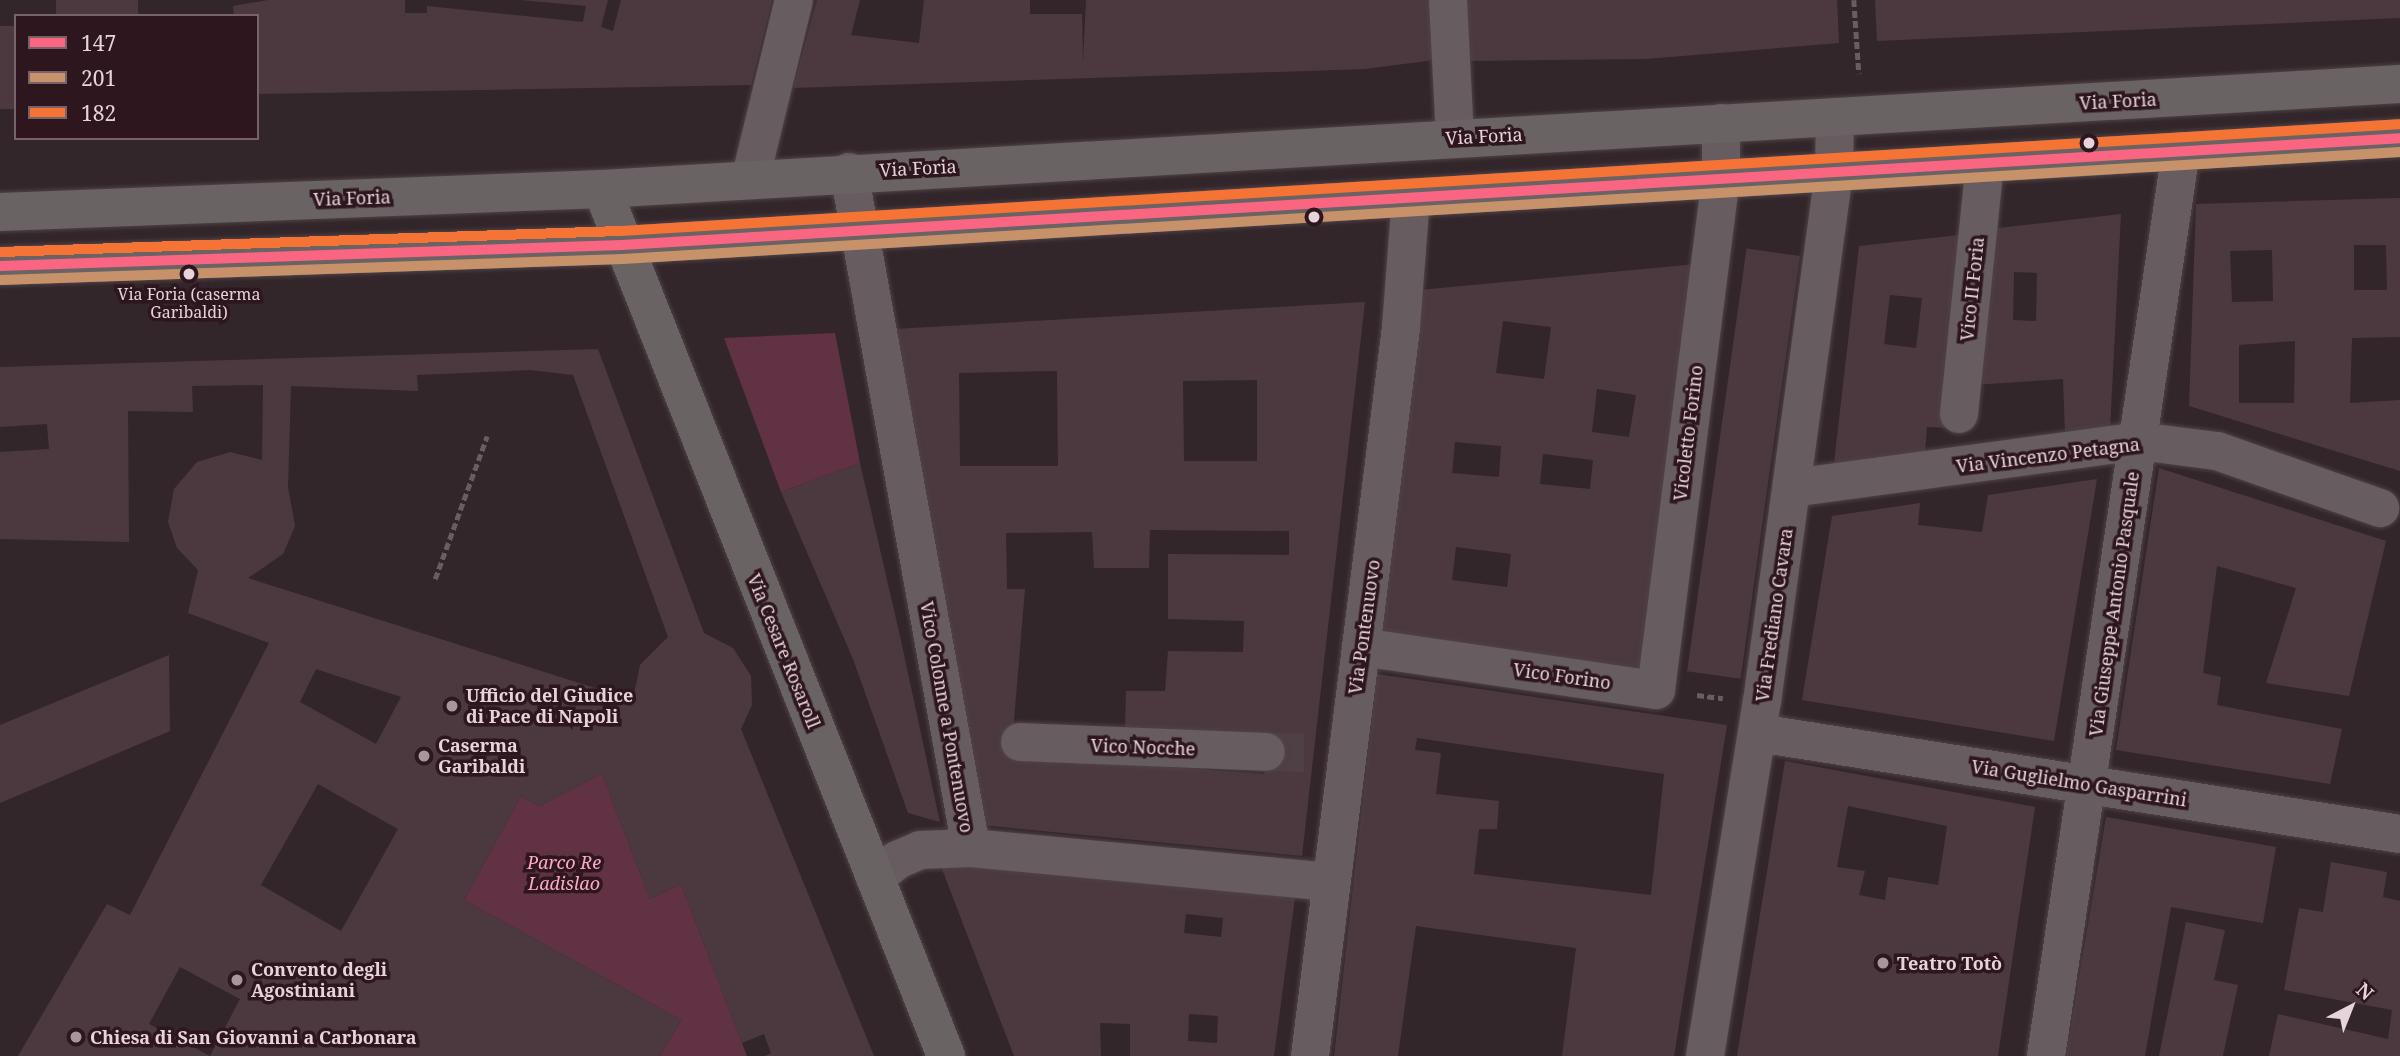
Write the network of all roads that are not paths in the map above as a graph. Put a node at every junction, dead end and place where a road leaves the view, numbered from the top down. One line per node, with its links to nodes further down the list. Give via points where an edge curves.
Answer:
1 (794, 0): 13 (street)
2 (1448, 0): 6 (street)
3 (2400, 84): 4 (main road, Via Foria)
4 (1848, 117): 5 (main road, Via Foria); 11 (street)
5 (1721, 123): 6 (main road, Via Foria); 12 (street, Vicoletto Forino)
6 (1455, 138): 10 (main road, Via Foria)
7 (2400, 138): 8 (main road)
8 (2181, 151): 9 (main road); 21 (street, Via Giuseppe Antonio Pasquale)
9 (1985, 163): 11 (main road); 20 (street, Vico II Foria)
10 (849, 172): 13 (main road, Via Foria); 17 (street, Vico Colonne a Pontenuovo)
11 (1833, 172): 12 (main road); 22 (street, Via Frediano Cavara)
12 (1721, 177): 15 (main road); 25 (street, Vicoletto Forino)
13 (750, 180): 14 (main road, Via Foria)
14 (602, 188): 16 (main road, Via Foria); 18 (main road, Via Cesare Rosaroll)
15 (1410, 198): 17 (main road); 24 (street, Via Pontenuovo, via 1401,327)
16 (0, 212)
17 (859, 231): 18 (main road); 31 (street, Vico Colonne a Pontenuovo)
18 (622, 245): 19 (main road); 32 (main road, Via Cesare Rosaroll)
19 (0, 266)
20 (1959, 414)
21 (2138, 441): 22 (street, Via Vincenzo Petagna); 23 (street, Via Vincenzo Petagna, via 2217,451); 29 (street, Via Giuseppe Antonio Pasquale)
22 (1792, 488): 26 (street, Via Frediano Cavara)
23 (2380, 508)
24 (1361, 647): 25 (street, Vico Forino); 33 (street, Via Pontenuovo, via 1330,754)
25 (1656, 690)
26 (1760, 718): 29 (street, Via Guglielmo Gasparrini); 36 (street, Via Frediano Cavara)
27 (1020, 742): 28 (street, Vico Nocche)
28 (1266, 752)
29 (2088, 785): 30 (street, Via Guglielmo Gasparrini); 37 (street, Via Giuseppe Antonio Pasquale)
30 (2400, 834)
31 (971, 848): 32 (street, via 920,850 897,860); 33 (street, Vico Colonne a Pontenuovo)
32 (875, 878): 34 (main road, Via Cesare Rosaroll)
33 (1330, 882): 35 (street, Via Pontenuovo)
34 (946, 1056)
35 (1310, 1056)
36 (1705, 1056)
37 (2046, 1056)

